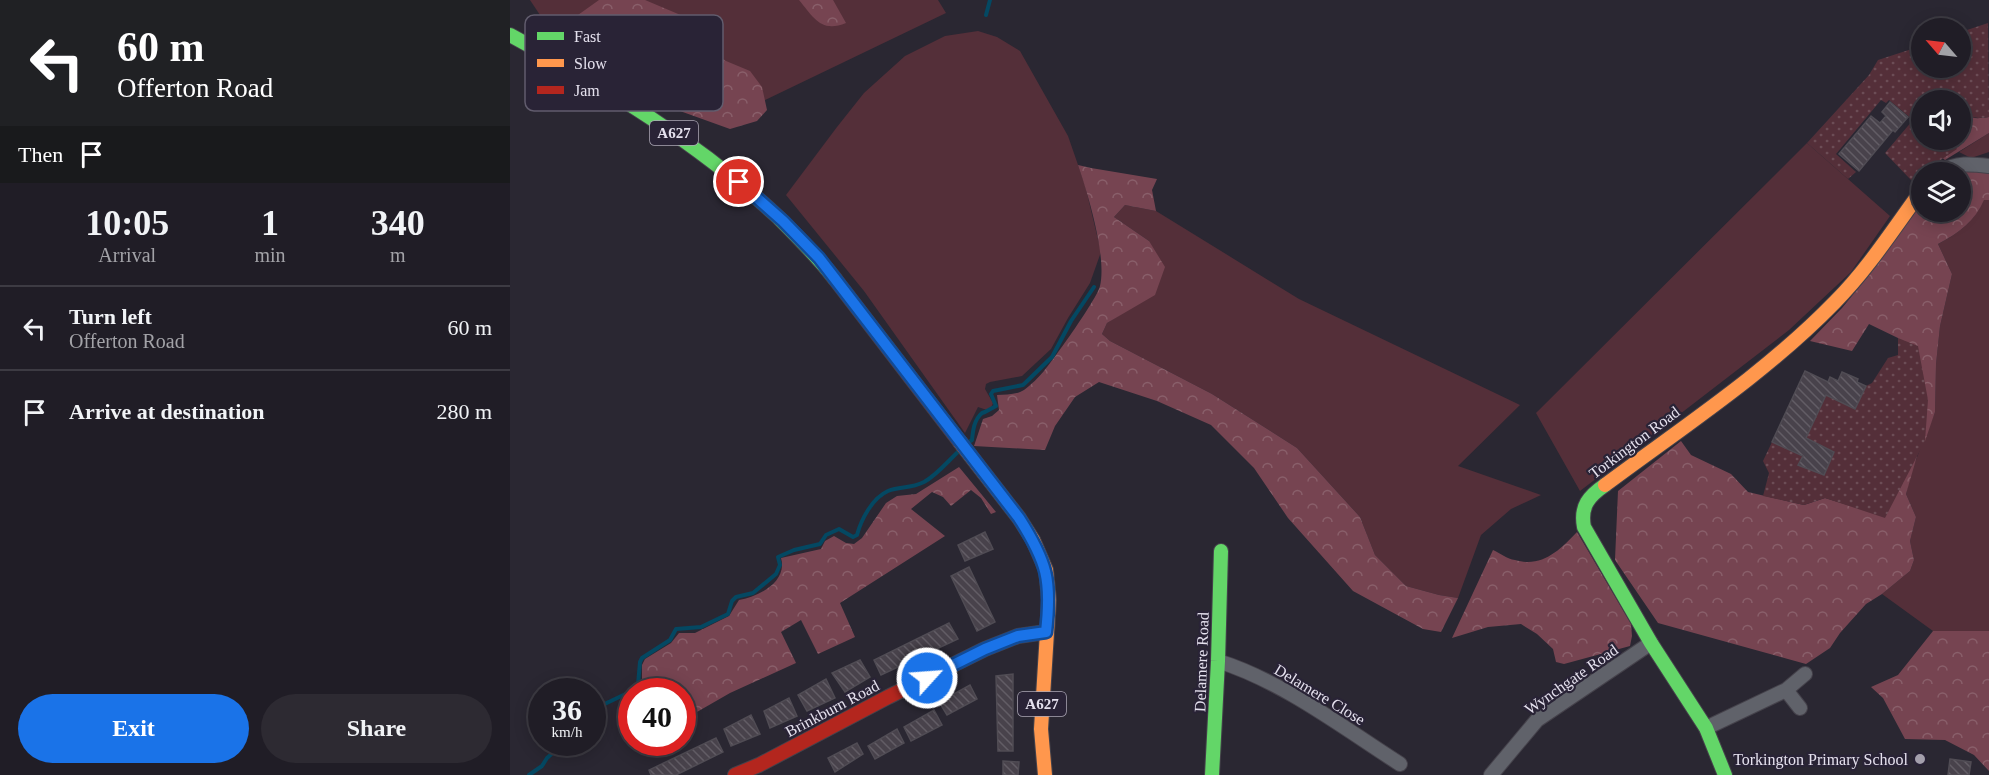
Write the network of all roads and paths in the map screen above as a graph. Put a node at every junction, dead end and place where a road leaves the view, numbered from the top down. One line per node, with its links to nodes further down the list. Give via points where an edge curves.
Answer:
1 (510, 35): 2 (street, A627)
2 (525, 44)
3 (639, 111): 8 (street, A627, via 683,138 739,182 819,258 1019,518 1046,570)
4 (1971, 165): 5 (street)
5 (1989, 166)
6 (1911, 205): 9 (street, Torkington Road, via 1859,275 1823,314 1582,506 1584,527)
7 (1221, 550): 10 (street, Delamere Road)
8 (1046, 632): 16 (street, Brinkburn Road, via 1018,636 985,649 888,697); 18 (street, A627, via 1041,729)
9 (1651, 642): 14 (street, Torkington Road); 20 (street, Wynchgate Road, via 1537,720)
10 (1218, 661): 15 (street, Delamere Close, via 1285,691); 19 (street, Delamere Road)
11 (1805, 674): 12 (street)
12 (1786, 690): 13 (street); 14 (street)
13 (1800, 708)
14 (1706, 728): 21 (street, Torkington Road)
15 (1400, 764)
16 (761, 770): 17 (street, Brinkburn Road)
17 (735, 775)
18 (1045, 775)
19 (1212, 775)
20 (1491, 775)
21 (1725, 775)

